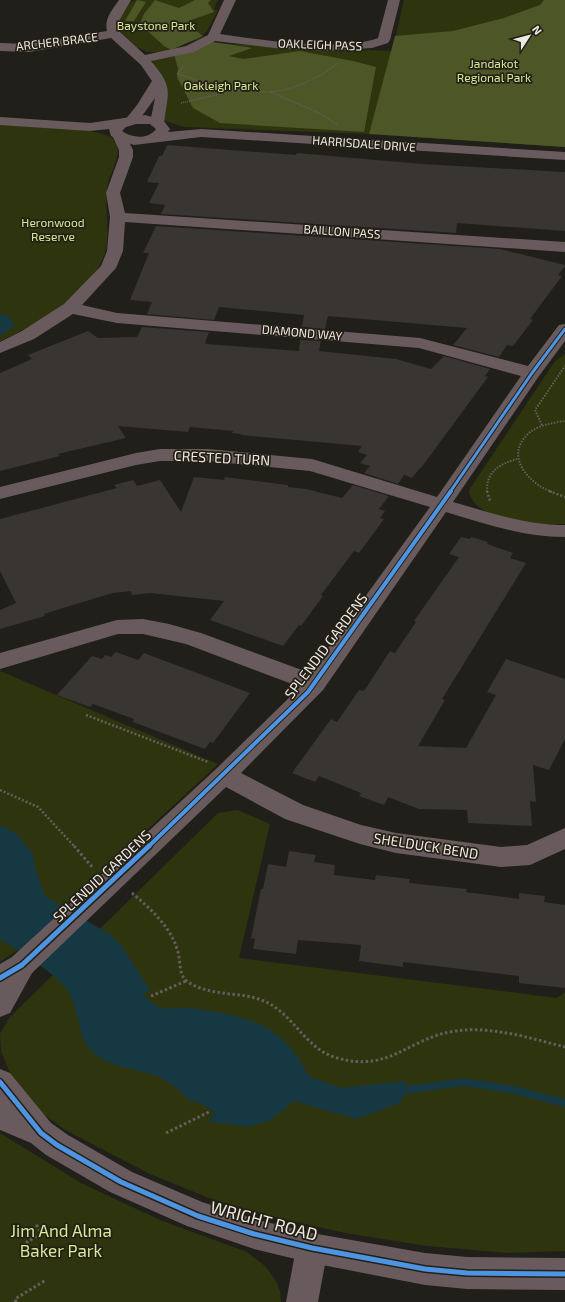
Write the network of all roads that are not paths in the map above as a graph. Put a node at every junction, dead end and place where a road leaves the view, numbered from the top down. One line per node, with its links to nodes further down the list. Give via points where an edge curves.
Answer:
1 (125, 0): 4 (street, via 111,25)
2 (230, 0): 5 (street)
3 (394, 0): 5 (street, OAKLEIGH PASS, via 384,40 370,46 342,48 245,42)
4 (114, 34): 6 (street, ARCHER BRACE, via 28,48); 7 (street)
5 (213, 37): 7 (street, via 190,49)
6 (0, 47)
7 (142, 59): 8 (street)
8 (158, 82): 10 (street, via 143,107); 11 (street, via 162,98)
9 (0, 121): 10 (street)
10 (122, 129): 11 (street, via 134,140); 11 (street, via 148,120); 14 (street)
11 (156, 131): 12 (street, HARRISDALE DRIVE); 14 (street)
12 (533, 154): 13 (street, HARRISDALE DRIVE); 15 (street, HARRISDALE DRIVE)
13 (565, 156)
14 (126, 157): 16 (street, via 113,192)
15 (565, 161)
16 (118, 217): 17 (street, BAILLON PASS); 18 (street, via 115,251 108,268)
17 (565, 248)
18 (70, 308): 20 (street, via 28,335); 21 (street, DIAMOND WAY, via 117,318 420,343)
19 (563, 336): 21 (street, SPLENDID GARDENS)
20 (0, 348)
21 (532, 373): 23 (street, SPLENDID GARDENS)
22 (0, 493): 23 (street, CRESTED TURN, via 136,459 160,455 208,455 312,466)
23 (442, 504): 24 (street, CRESTED TURN, via 516,527); 26 (street, SPLENDID GARDENS)
24 (565, 531)
25 (0, 661): 26 (street, via 118,627 150,626 174,632)
26 (315, 684): 27 (street, SPLENDID GARDENS, via 293,709)
27 (216, 768): 28 (street, SHELDUCK BEND, via 294,812 396,844 501,857 530,855); 29 (street, SPLENDID GARDENS, via 113,880)
28 (562, 843)
29 (11, 971): 30 (street, SPLENDID GARDENS)
30 (0, 1005)
31 (0, 1082): 33 (street, WRIGHT ROAD)
32 (0, 1116): 33 (street, WRIGHT ROAD)
33 (41, 1133): 34 (street, WRIGHT ROAD, via 122,1182 198,1216 254,1234)
34 (312, 1248): 35 (street, WRIGHT ROAD, via 425,1269 467,1273); 36 (street)
35 (565, 1274)
36 (302, 1302)

